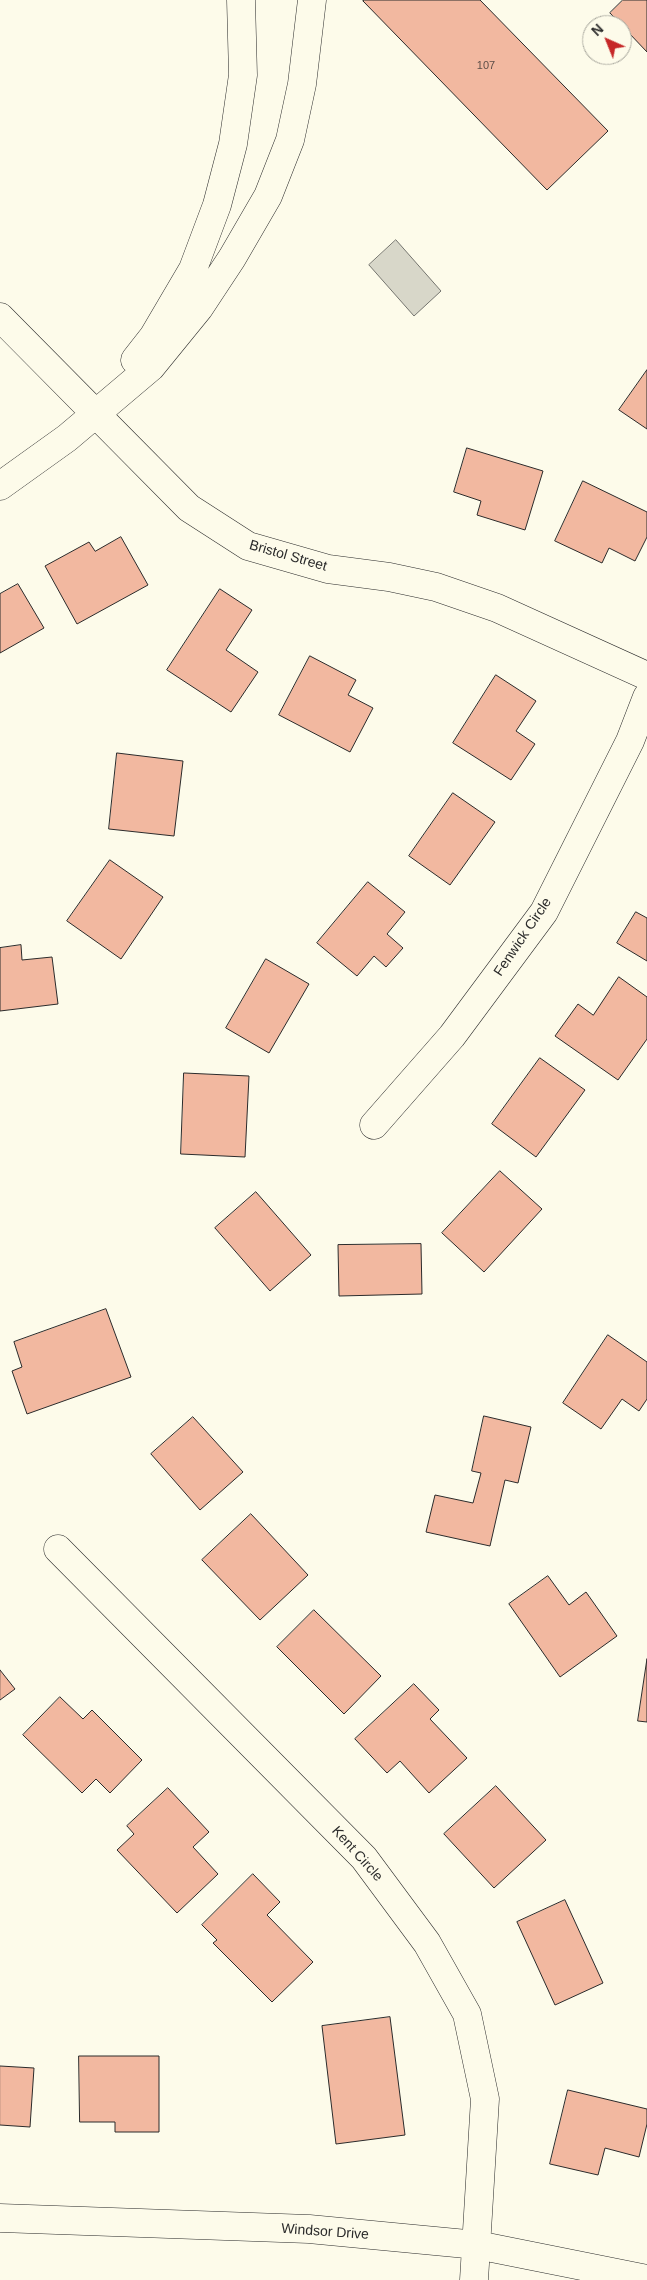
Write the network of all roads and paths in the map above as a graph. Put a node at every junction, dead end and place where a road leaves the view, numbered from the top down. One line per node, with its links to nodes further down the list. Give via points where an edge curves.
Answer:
1 (241, 0): 4 (street, via 243,74 233,144 217,205 193,269 153,337)
2 (312, 0): 4 (street, via 302,84 290,140 268,196 232,258 152,367)
3 (0, 317): 4 (street, Bristol Street)
4 (95, 413): 5 (street, via 68,438); 6 (street, Bristol Street, via 189,508 248,546 328,569 436,587 497,608)
5 (0, 486)
6 (647, 676)
7 (647, 697): 8 (street, Fenwick Circle, via 630,740 544,912 452,1036)
8 (374, 1125)
9 (58, 1549): 11 (street, Kent Circle, via 364,1858 427,1942 467,2014 485,2099)
10 (0, 2218): 11 (street, Windsor Drive, via 309,2229)
11 (477, 2244): 12 (street, Windsor Drive); 13 (street, Kent Circle)
12 (647, 2279)
13 (474, 2280)

